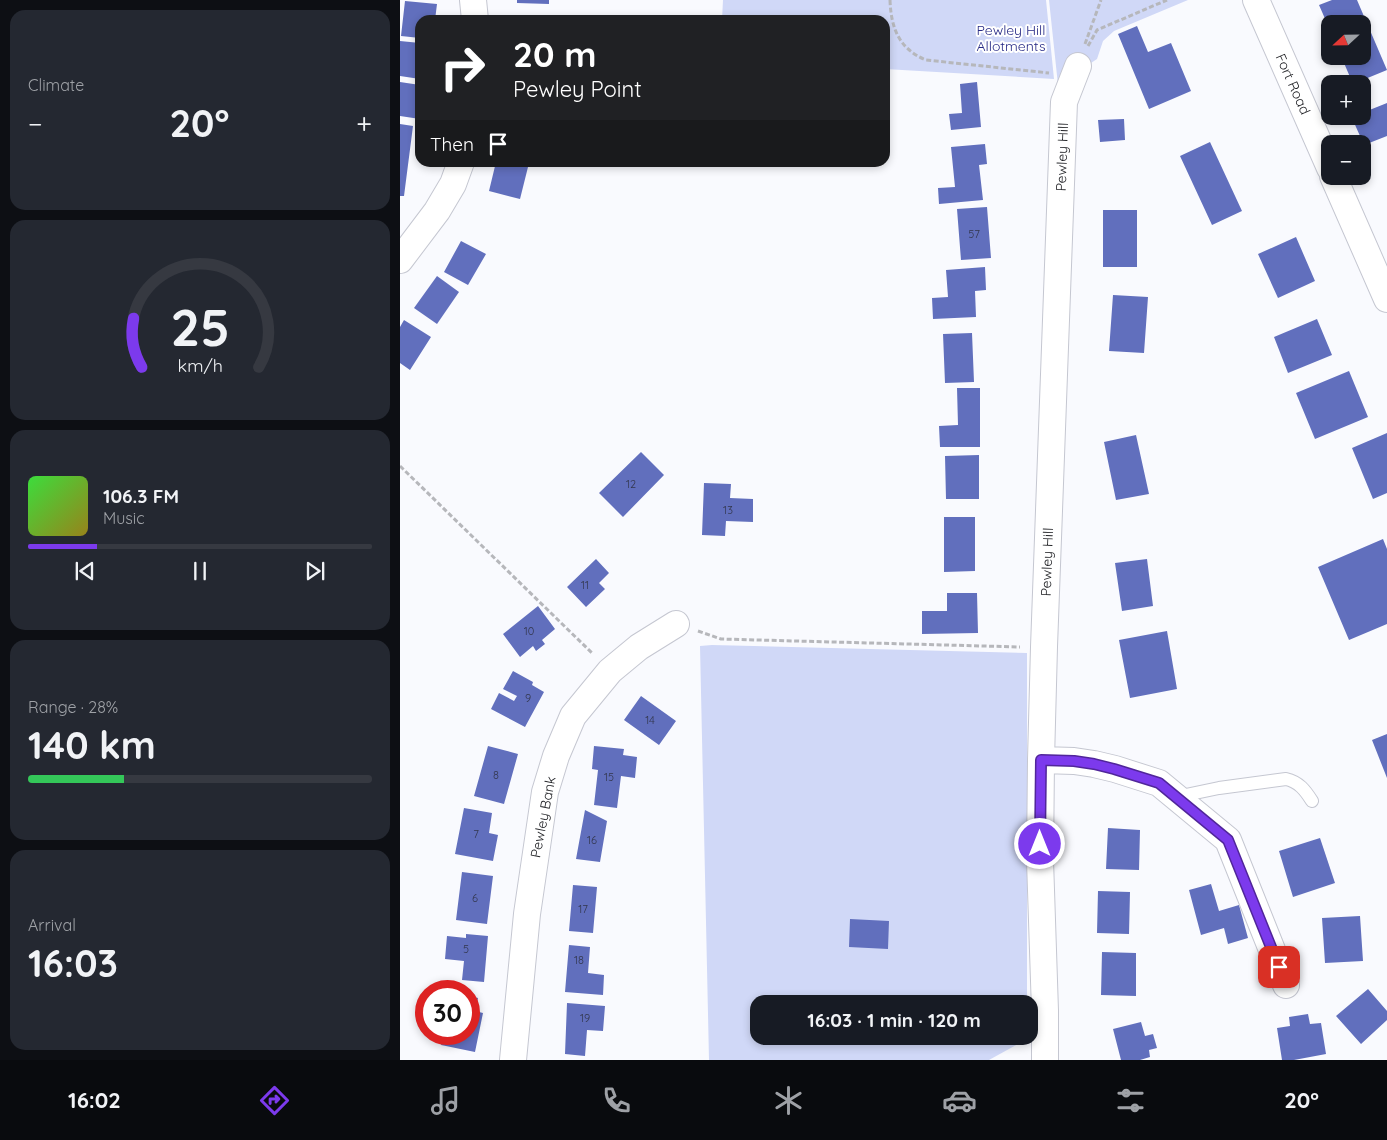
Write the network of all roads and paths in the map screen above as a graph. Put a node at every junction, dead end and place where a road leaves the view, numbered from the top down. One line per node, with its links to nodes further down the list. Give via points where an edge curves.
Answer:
1 (473, 0): 6 (street)
2 (890, 0): 7 (path, via 898,36 915,56 926,60)
3 (1101, 0): 7 (path)
4 (1167, 0): 7 (path, via 1097,30)
5 (1256, 0): 8 (street, Fort Road)
6 (474, 15)
7 (1076, 71): 15 (street, Pewley Hill, via 1064,102)
8 (1321, 148)
9 (459, 167): 11 (street, via 437,212)
10 (1338, 185): 12 (street)
11 (400, 260)
12 (1387, 299)
13 (400, 466): 16 (path)
14 (676, 624): 15 (path, via 721,639); 16 (street, Pewley Bank)
15 (1044, 648): 17 (street, Pewley Hill)
16 (610, 671): 21 (street, Pewley Bank, via 573,716 545,792 526,914)
17 (1041, 760): 18 (street, via 1074,761 1114,769 1159,783); 22 (street, Pewley Hill)
18 (1176, 797): 19 (lane, via 1286,779 1305,789); 20 (street, via 1228,840)
19 (1312, 800)
20 (1286, 985)
21 (513, 1060)
22 (1045, 1060)

